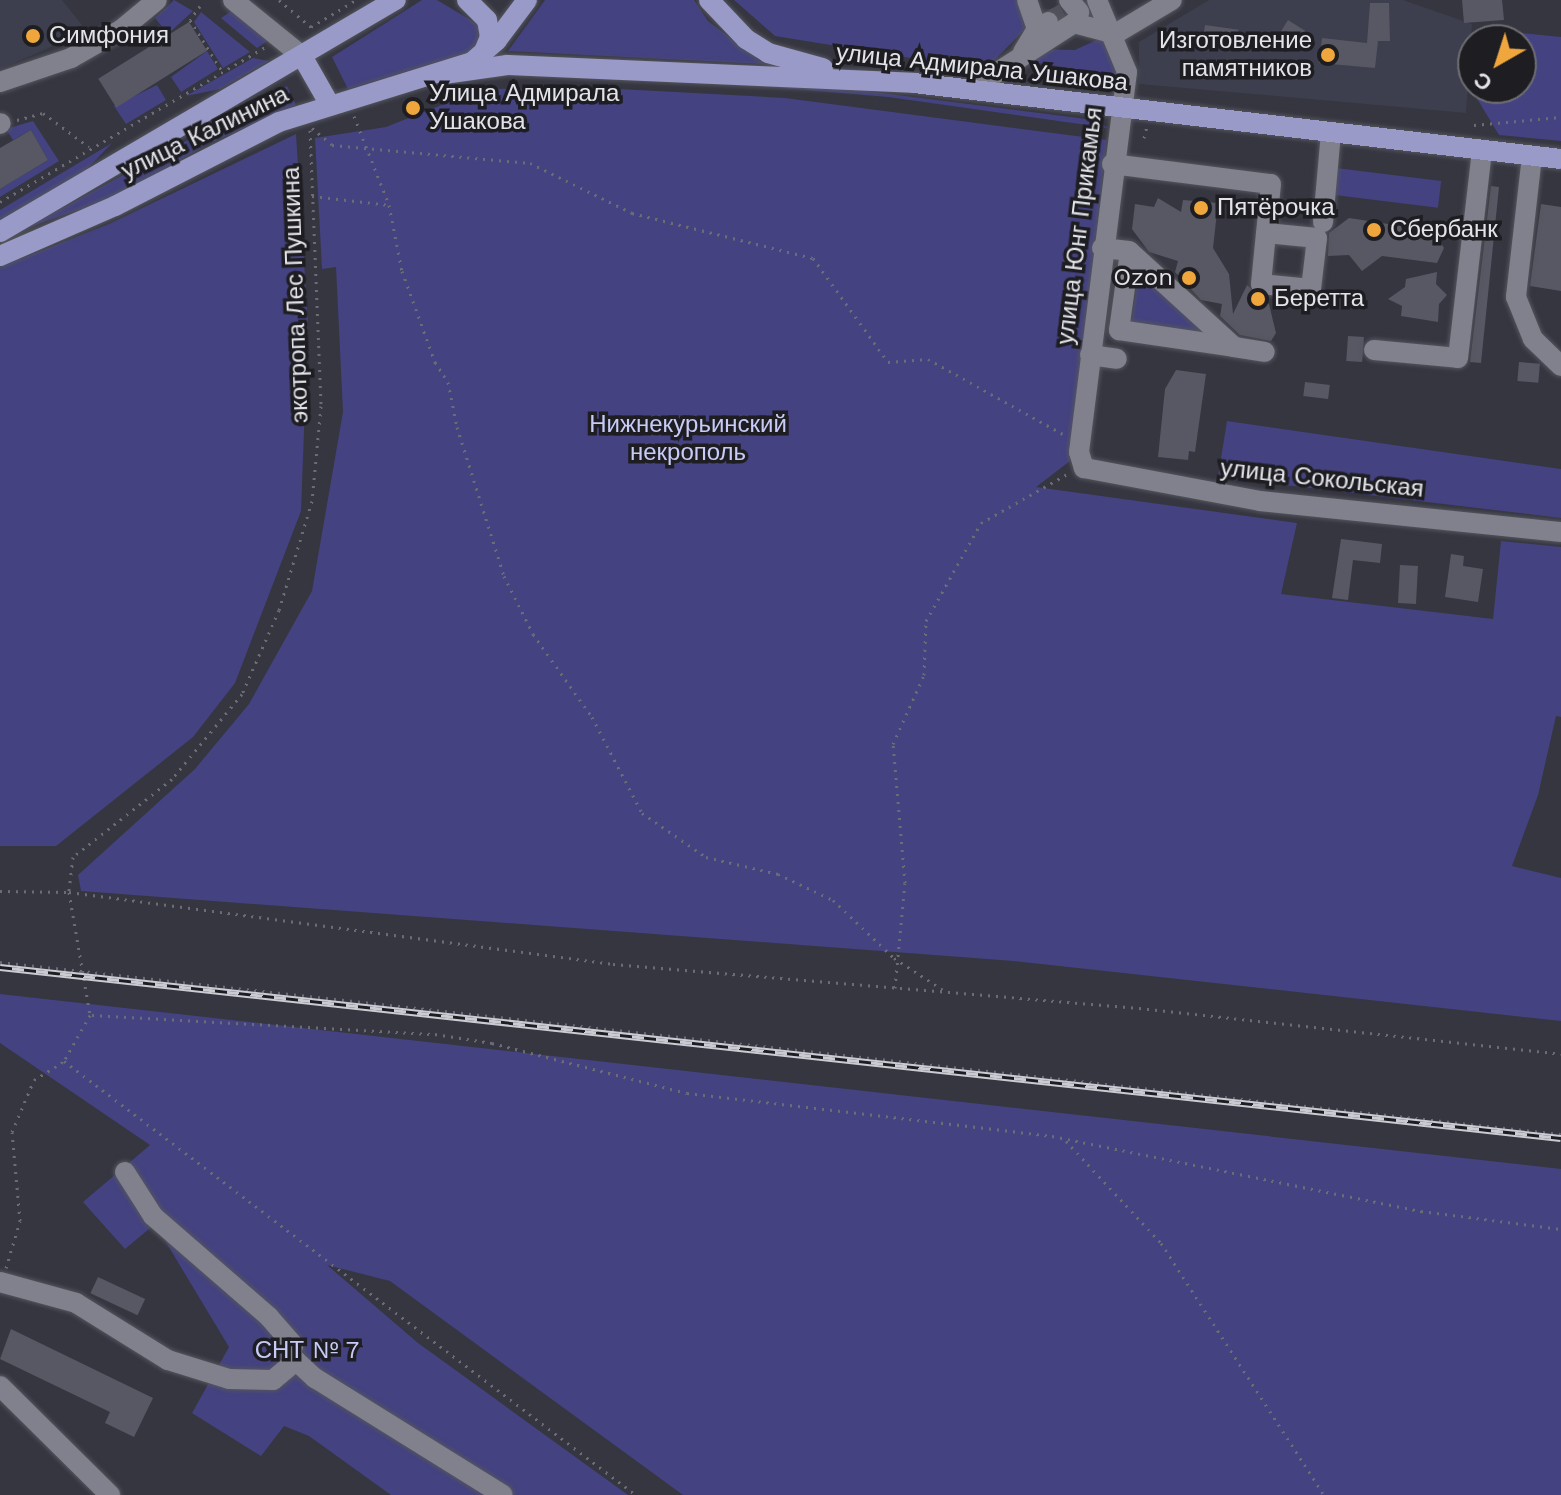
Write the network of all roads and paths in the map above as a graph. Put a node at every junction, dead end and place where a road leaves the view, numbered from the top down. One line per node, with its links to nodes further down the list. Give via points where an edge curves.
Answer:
1 (156, 0): 21 (street, via 71,58)
2 (233, 0): 18 (street)
3 (279, 0): 4 (path, via 311,27)
4 (356, 0)
5 (396, 0): 18 (main road, улица Калинина)
6 (467, 0): 16 (main road, via 490,29)
7 (527, 0): 16 (main road, улица Калинина)
8 (709, 0): 22 (main road, via 737,31 768,53 793,63)
9 (1027, 0): 13 (street)
10 (1097, 0): 14 (street, улица Юнг Прикамья)
11 (1172, 0): 14 (street)
12 (200, 6): 19 (path, via 190,20)
13 (1065, 17): 14 (street); 17 (street); 17 (street, via 1074,23)
14 (1115, 34): 25 (street, улица Юнг Прикамья, via 1127,72)
15 (265, 47): 19 (path)
16 (482, 55): 20 (main road, улица Калинина)
17 (1022, 55): 23 (street)
18 (302, 56): 24 (main road); 43 (main road, улица Калинина)
19 (222, 71): 33 (path)
20 (444, 74): 22 (main road, улица Адмирала Ушакова, via 507,65); 24 (main road, улица Калинина)
21 (0, 82)
22 (914, 83): 23 (main road, улица Адмирала Ушакова)
23 (973, 88): 25 (main road, улица Адмирала Ушакова)
24 (330, 105): 47 (main road, улица Калинина, via 279,122 115,206)
25 (1120, 107): 31 (main road, улица Адмирала Ушакова); 38 (street, улица Юнг Прикамья)
26 (354, 113): 34 (path)
27 (1561, 117): 30 (path)
28 (1148, 123): 32 (path)
29 (0, 124): 33 (path, via 43,113)
30 (1474, 125)
31 (1331, 132): 35 (main road, улица Адмирала Ушакова); 42 (street)
32 (1144, 138)
33 (89, 147): 40 (path)
34 (365, 150): 39 (path, экотропа Лес Пушкина, via 332,145 310,127); 41 (path); 54 (path, via 530,163 632,213 813,258 888,362 928,359)
35 (1482, 150): 36 (main road, улица Адмирала Ушакова); 49 (street, via 1458,358)
36 (1532, 156): 37 (main road, улица Адмирала Ушакова); 53 (street, via 1516,297 1533,339)
37 (1561, 159)
38 (1112, 164): 44 (street, via 1271,184); 45 (street, улица Юнг Прикамья)
39 (312, 196): 41 (path); 57 (path, экотропа Лес Пушкина, via 321,406 312,501 279,610 242,694 172,779 73,857)
40 (0, 202)
41 (389, 205): 58 (path, via 402,271 435,362 448,382 504,576 533,634 592,717 642,813 706,857 778,874 833,900)
42 (1323, 222)
43 (0, 232)
44 (1266, 233)
45 (1102, 248): 46 (street); 51 (street, улица Юнг Прикамья)
46 (1130, 252): 48 (street); 48 (street, via 1119,330)
47 (0, 256)
48 (1234, 347): 50 (street)
49 (1374, 350)
50 (1265, 352)
51 (1090, 355): 52 (street); 54 (street, улица Юнг Прикамья)
52 (1117, 359)
53 (1561, 366)
54 (1081, 454): 55 (street, улица Сокольская, via 1091,472 1245,499); 58 (path, via 981,523 926,621 924,675 893,744 905,883)
55 (1561, 532)
56 (0, 891): 57 (path)
57 (69, 892): 60 (path); 61 (path, via 613,964)
58 (898, 961): 61 (path); 62 (path)
59 (0, 962): 60 (path)
60 (83, 972): 63 (path); 66 (path)
61 (895, 988): 62 (path)
62 (946, 992): 64 (path)
63 (90, 1015): 65 (path); 67 (path, via 435,1034 492,1043 687,1093)
64 (1561, 1054)
65 (64, 1061): 70 (path, via 34,1080 12,1132 20,1221); 75 (path)
66 (1561, 1134)
67 (1065, 1140): 69 (path, via 1421,1211); 76 (path, via 1161,1243)
68 (125, 1172): 71 (street, via 153,1216 269,1317 293,1345)
69 (1561, 1229)
70 (2, 1279): 71 (street, via 76,1303 168,1360 229,1379 273,1380)
71 (296, 1361): 74 (street, via 429,1453)
72 (0, 1386): 73 (street)
73 (110, 1495)
74 (503, 1495)
75 (636, 1495)
76 (1324, 1495)

